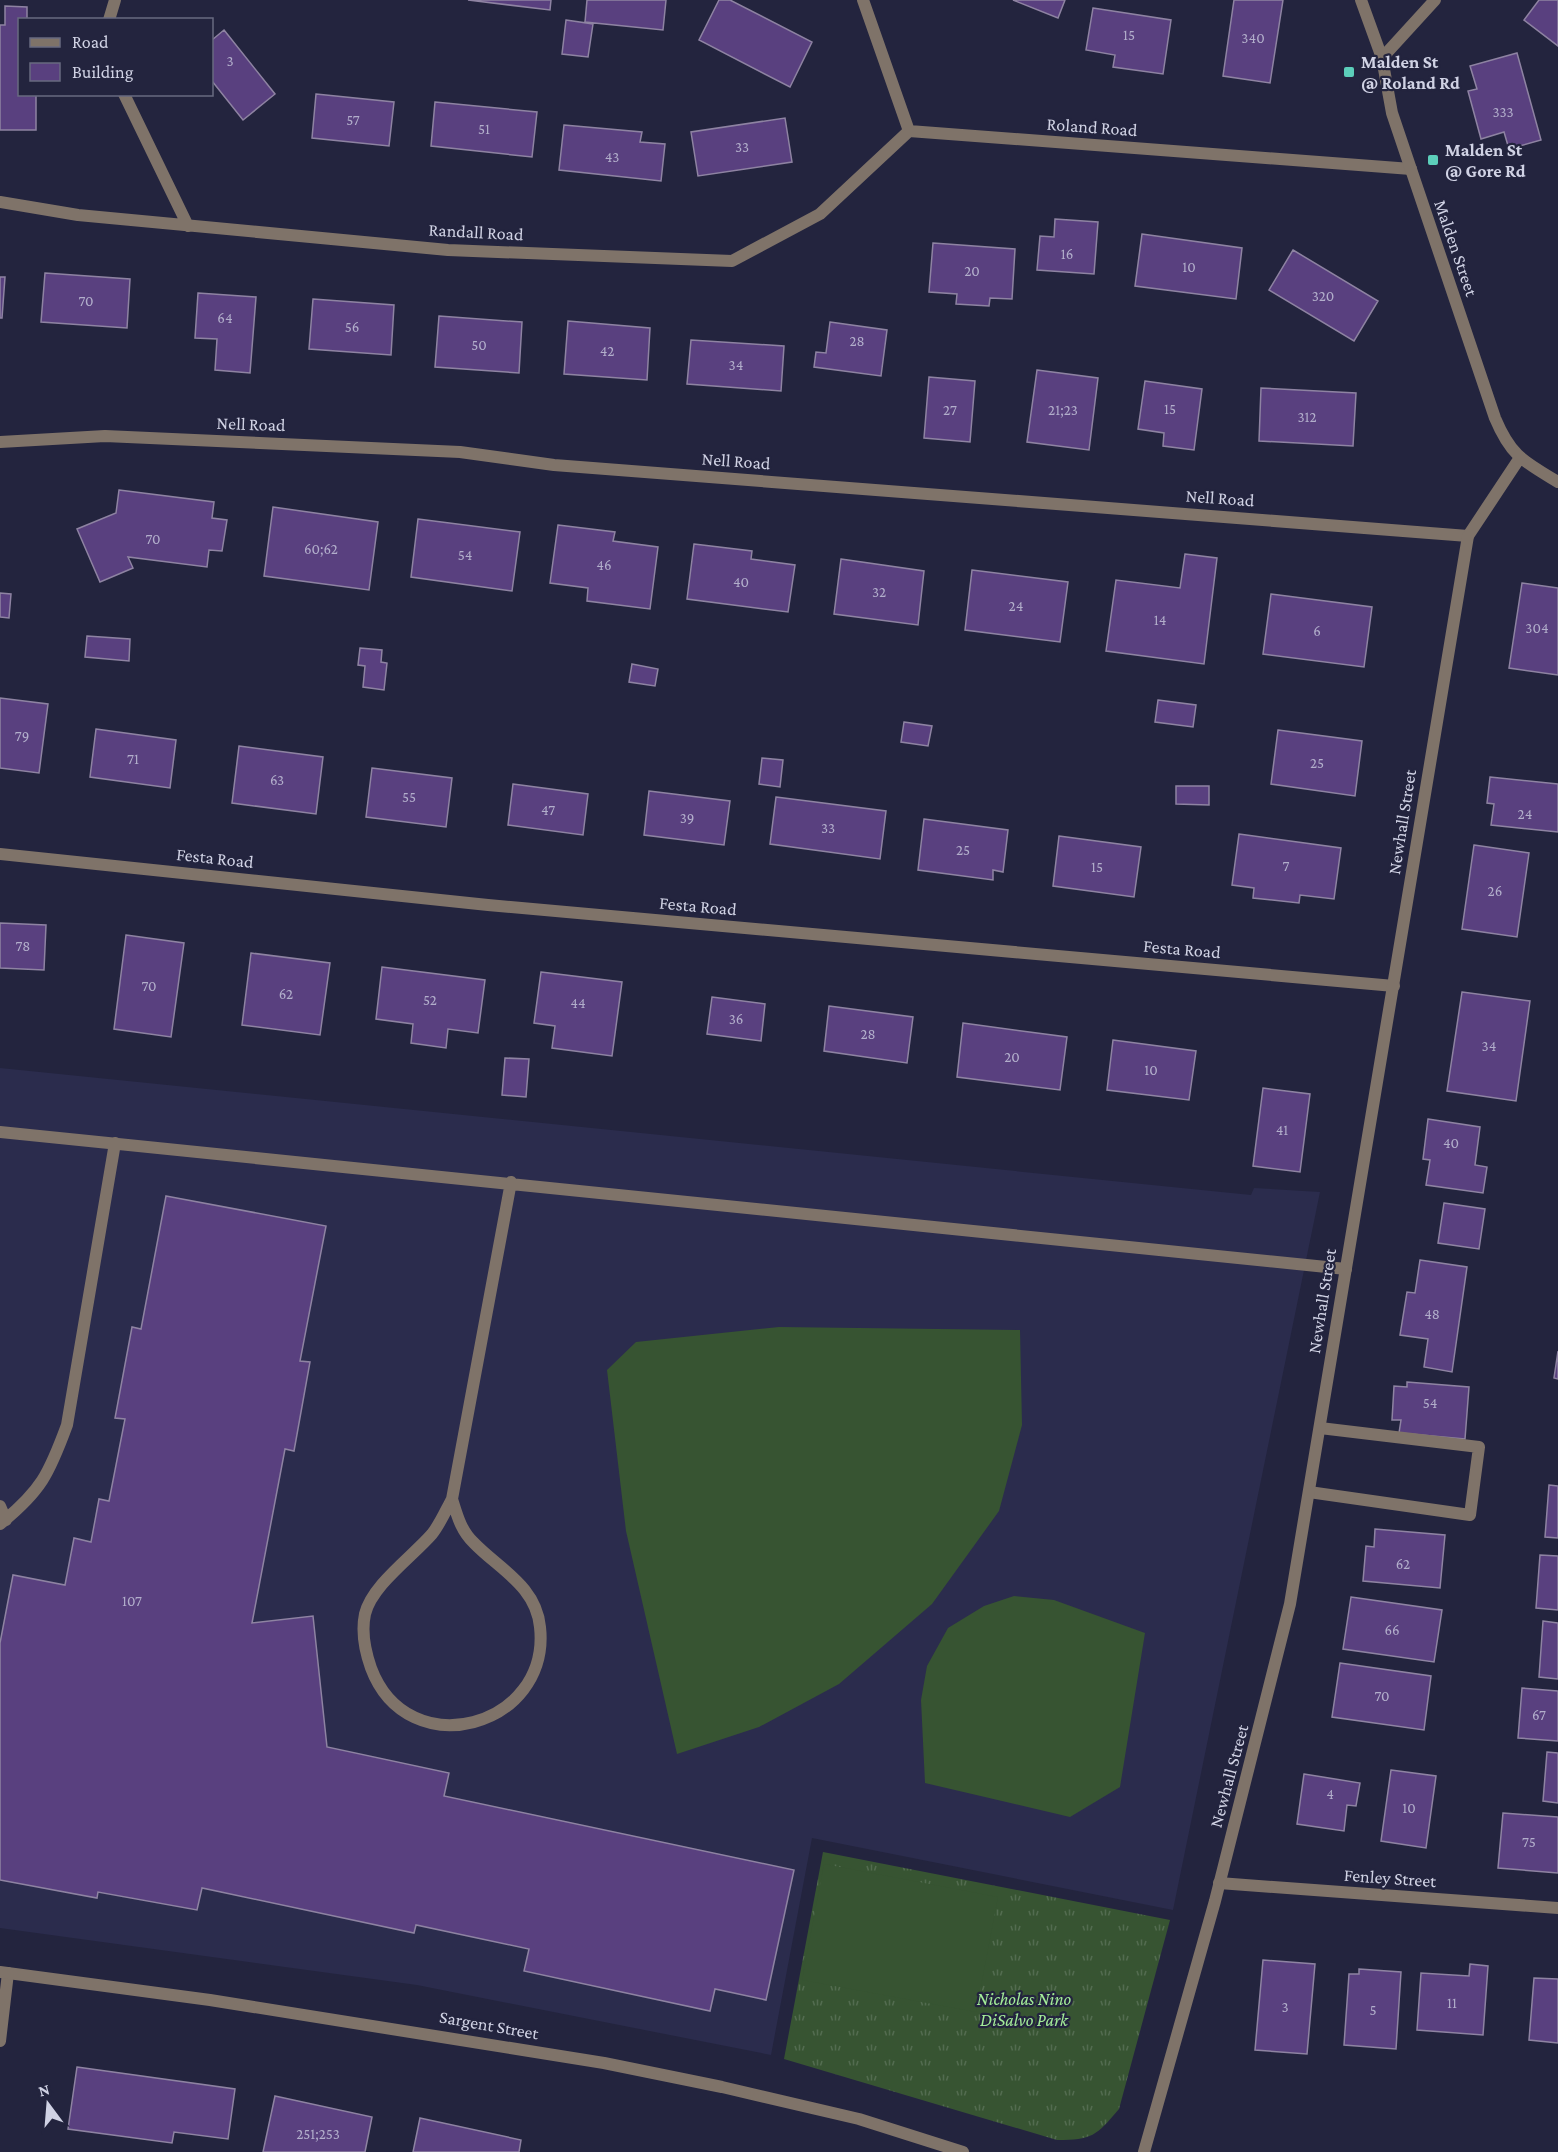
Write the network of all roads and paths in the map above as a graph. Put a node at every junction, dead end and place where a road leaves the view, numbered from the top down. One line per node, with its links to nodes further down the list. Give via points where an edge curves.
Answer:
1 (115, 0): 5 (street)
2 (863, 0): 8 (street)
3 (1361, 0): 6 (street, Malden Street)
4 (1435, 0): 6 (street)
5 (110, 18)
6 (1382, 58): 9 (street, Malden Street, via 1392,113)
7 (125, 96): 11 (street)
8 (909, 131): 9 (street, Roland Road); 11 (street, Randall Road, via 820,214 732,261 448,250)
9 (1411, 169): 13 (street, Malden Street, via 1495,418)
10 (0, 202): 11 (street, Randall Road, via 78,215)
11 (189, 226)
12 (0, 442): 15 (street, Nell Road, via 105,436 460,452 554,465)
13 (1519, 459): 14 (street, Malden Street); 15 (street, Newhall Street)
14 (1558, 482)
15 (1468, 537): 17 (street, Newhall Street)
16 (0, 854): 17 (street, Festa Road, via 488,905)
17 (1394, 986): 21 (street, Newhall Street)
18 (0, 1132): 19 (street)
19 (114, 1143): 20 (street); 26 (street, via 67,1425 51,1469 28,1501)
20 (512, 1182): 21 (street); 24 (street)
21 (1346, 1269): 22 (street, Newhall Street)
22 (1320, 1428): 23 (street, Newhall Street); 23 (street, via 1479,1447 1470,1515)
23 (1309, 1492): 27 (street, Newhall Street, via 1288,1615)
24 (452, 1499): 24 (street, via 463,1529 474,1544 504,1568 532,1600 540,1624 541,1644 535,1669 523,1689 492,1716 463,1726 435,1724 410,1715 390,1700 375,1677 364,1648 365,1613 385,1581 434,1531)
25 (0, 1506): 26 (street)
26 (3, 1522)
27 (1219, 1883): 28 (street, Fenley Street); 32 (street, Newhall Street)
28 (1558, 1908)
29 (4, 1973): 30 (street); 31 (street, Sargent Street, via 210,2000 604,2063 859,2119)
30 (0, 2041)
31 (963, 2152)
32 (1144, 2152)

